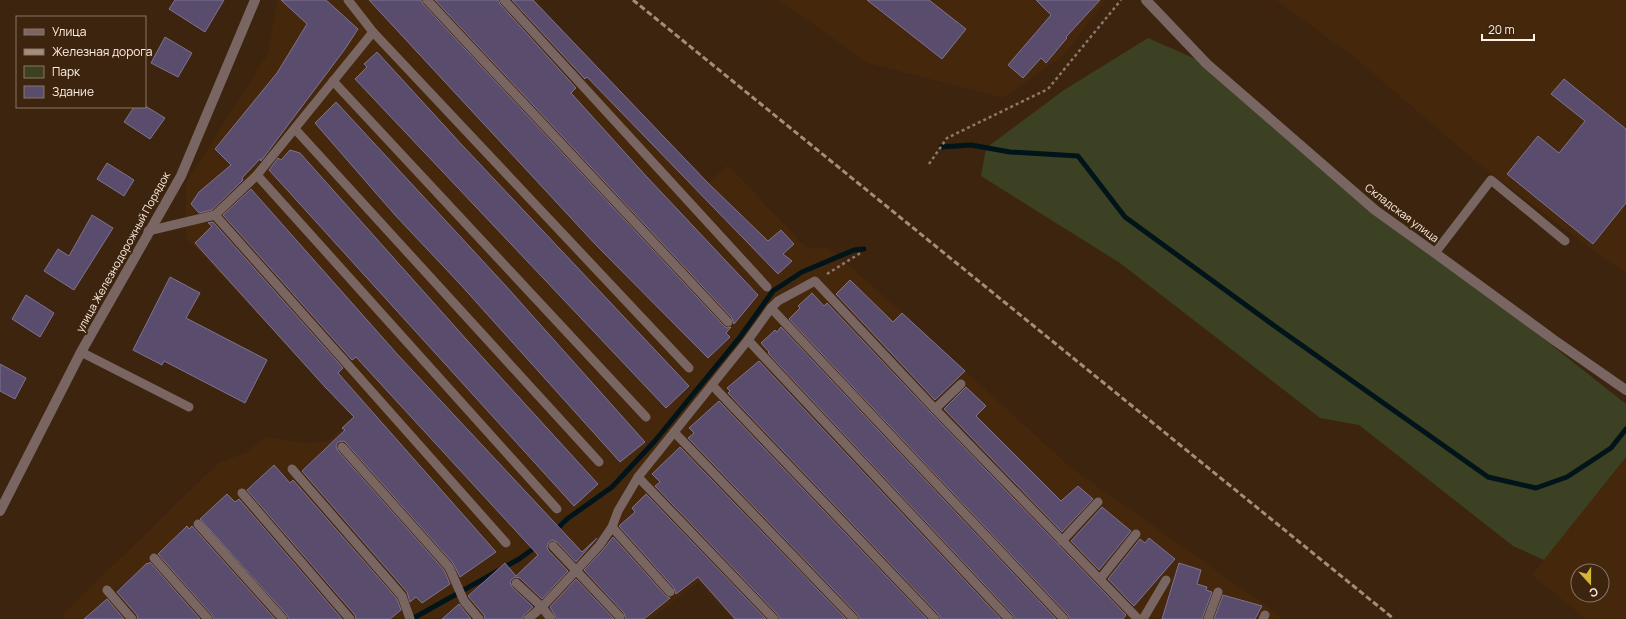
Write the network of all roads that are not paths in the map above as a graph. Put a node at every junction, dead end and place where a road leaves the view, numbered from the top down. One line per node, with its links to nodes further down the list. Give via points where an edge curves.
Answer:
1 (255, 0): 11 (street, улица Железнодорожный Порядок, via 181,176)
2 (348, 0): 6 (lane)
3 (427, 0): 16 (lane)
4 (504, 0): 14 (lane)
5 (1146, 0): 13 (street, Складская улица, via 1213,69 1375,210)
6 (373, 32): 7 (lane); 19 (lane)
7 (333, 81): 8 (lane); 25 (lane)
8 (295, 129): 9 (lane); 28 (lane)
9 (257, 175): 10 (lane); 33 (lane)
10 (215, 215): 11 (lane); 39 (lane)
11 (148, 231): 18 (street, улица Железнодорожный Порядок)
12 (1565, 241): 13 (lane, via 1490,180)
13 (1436, 252): 22 (street, Складская улица)
14 (767, 287)
15 (771, 308): 17 (lane); 24 (lane, via 778,301 815,281); 63 (lane)
16 (728, 322)
17 (748, 340): 21 (lane); 62 (lane)
18 (81, 352): 23 (lane); 34 (street, улица Железнодорожный Порядок)
19 (689, 368)
20 (961, 384): 24 (lane)
21 (712, 385): 26 (lane); 61 (lane)
22 (1626, 390)
23 (189, 407)
24 (935, 410): 38 (lane)
25 (646, 416)
26 (674, 432): 30 (lane); 60 (lane)
27 (342, 447): 56 (lane, via 449,567 464,601)
28 (599, 462)
29 (292, 469): 55 (lane, via 402,596)
30 (638, 477): 36 (lane, via 618,511); 59 (lane)
31 (242, 493): 54 (lane)
32 (1098, 502): 38 (lane)
33 (557, 509)
34 (0, 511)
35 (198, 524): 53 (lane)
36 (612, 527): 42 (lane); 47 (lane)
37 (1136, 534): 43 (lane)
38 (1062, 541): 43 (lane)
39 (506, 543)
40 (553, 546): 42 (lane)
41 (154, 558): 52 (lane)
42 (576, 570): 49 (lane); 50 (lane)
43 (1100, 579): 64 (lane)
44 (1166, 580): 65 (lane)
45 (516, 583): 49 (lane)
46 (107, 590): 51 (lane)
47 (670, 592)
48 (1218, 592): 66 (lane)
49 (542, 607): 57 (lane); 58 (lane)
50 (620, 617)
51 (132, 619)
52 (208, 619)
53 (283, 619)
54 (350, 619)
55 (410, 619)
56 (479, 619)
57 (528, 619)
58 (551, 619)
59 (774, 619)
60 (854, 619)
61 (935, 619)
62 (1009, 619)
63 (1064, 619)
64 (1138, 619)
65 (1143, 619)
66 (1208, 619)

